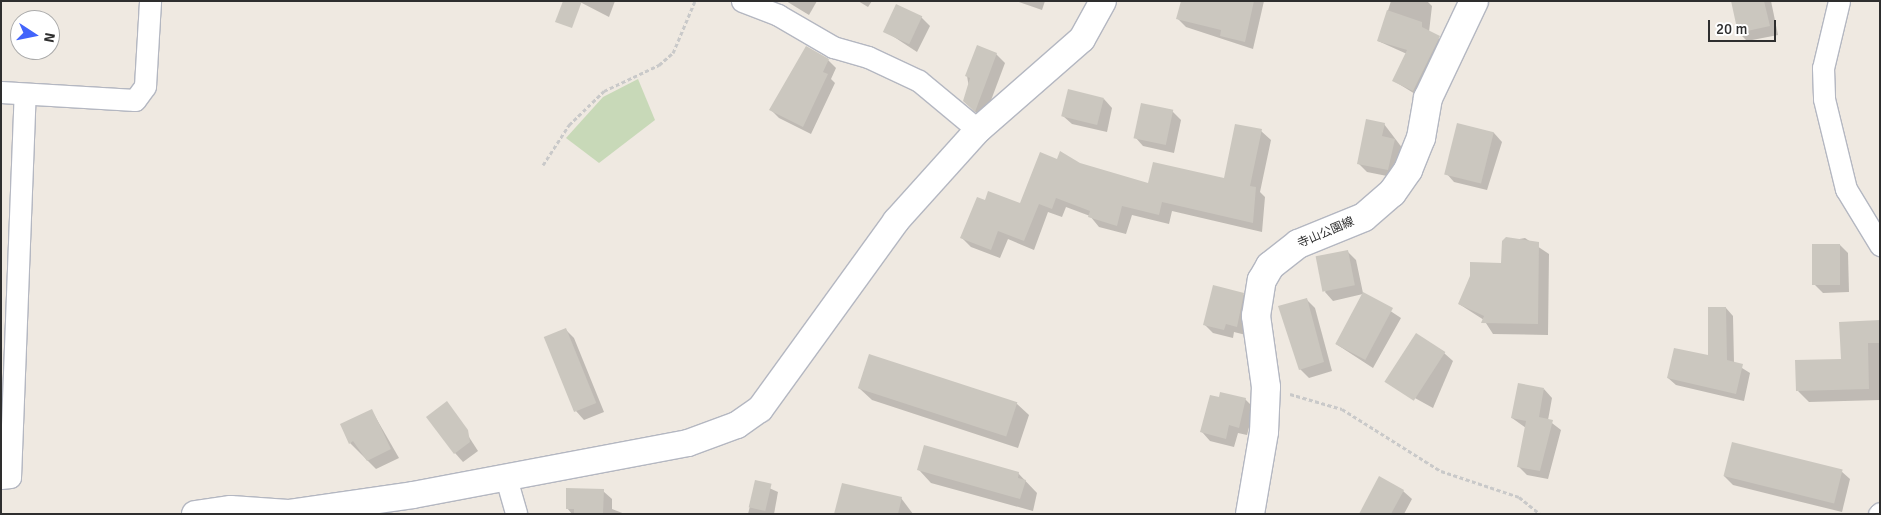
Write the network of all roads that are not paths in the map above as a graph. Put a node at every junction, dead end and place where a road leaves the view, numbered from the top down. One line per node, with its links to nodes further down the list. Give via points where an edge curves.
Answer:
1 (150, 1): 7 (street, via 145,86 135,100)
2 (742, 1): 8 (street, via 778,15 833,47 868,57 919,81)
3 (1103, 1): 8 (street, via 1082,40)
4 (1474, 1): 14 (main road, 寺山公園線, via 1428,98 1421,138 1408,170 1392,193 1364,217 1298,244 1270,266 1262,280 1256,316 1266,387 1262,454)
5 (1839, 1): 9 (street, via 1823,68 1824,99 1846,189)
6 (1, 92): 7 (street)
7 (25, 94): 10 (street, via 10,478)
8 (978, 130): 11 (street, via 896,221 760,410 737,425 688,443)
9 (1880, 245)
10 (1, 478)
11 (506, 478): 12 (street, via 288,513 231,509); 13 (street)
12 (195, 514)
13 (516, 514)
14 (1250, 514)

